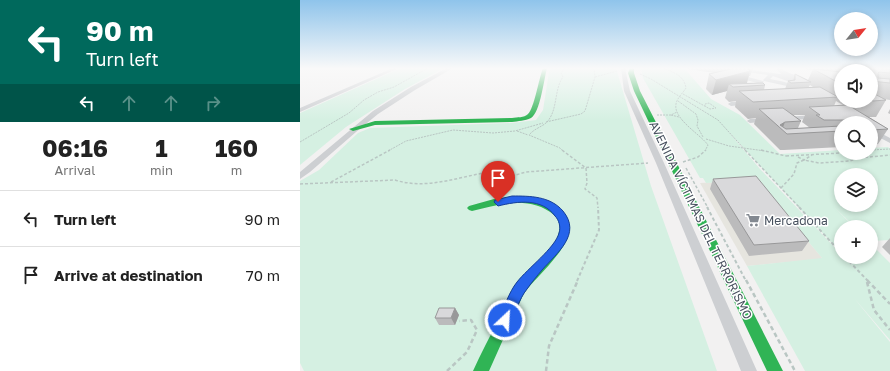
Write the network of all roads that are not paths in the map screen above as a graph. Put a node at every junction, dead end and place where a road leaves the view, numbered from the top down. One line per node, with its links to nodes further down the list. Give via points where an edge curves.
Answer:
1 (351, 85): 13 (street)
2 (357, 85): 14 (street)
3 (420, 85): 15 (street)
4 (539, 85): 18 (street, via 535,110 526,118)
5 (625, 85): 25 (street, AVENIDA VÍCTIMAS DEL TERRORISMO)
6 (635, 85): 26 (street, AVENIDA VÍCTIMAS DEL TERRORISMO)
7 (750, 85): 10 (street)
8 (788, 85): 9 (street, via 800,89)
9 (799, 85)
10 (752, 88)
11 (754, 102): 12 (street)
12 (730, 104)
13 (300, 107)
14 (300, 110)
15 (373, 114): 18 (street, via 374,119); 19 (street)
16 (826, 116): 17 (street)
17 (750, 121)
18 (386, 123): 19 (street, via 375,123)
19 (354, 129): 22 (street)
20 (878, 136): 21 (street)
21 (889, 146)
22 (300, 176)
23 (472, 208): 24 (street, via 512,199 544,202 555,209 564,220 565,233 555,250 520,287)
24 (481, 371)
25 (749, 371)
26 (775, 371)

